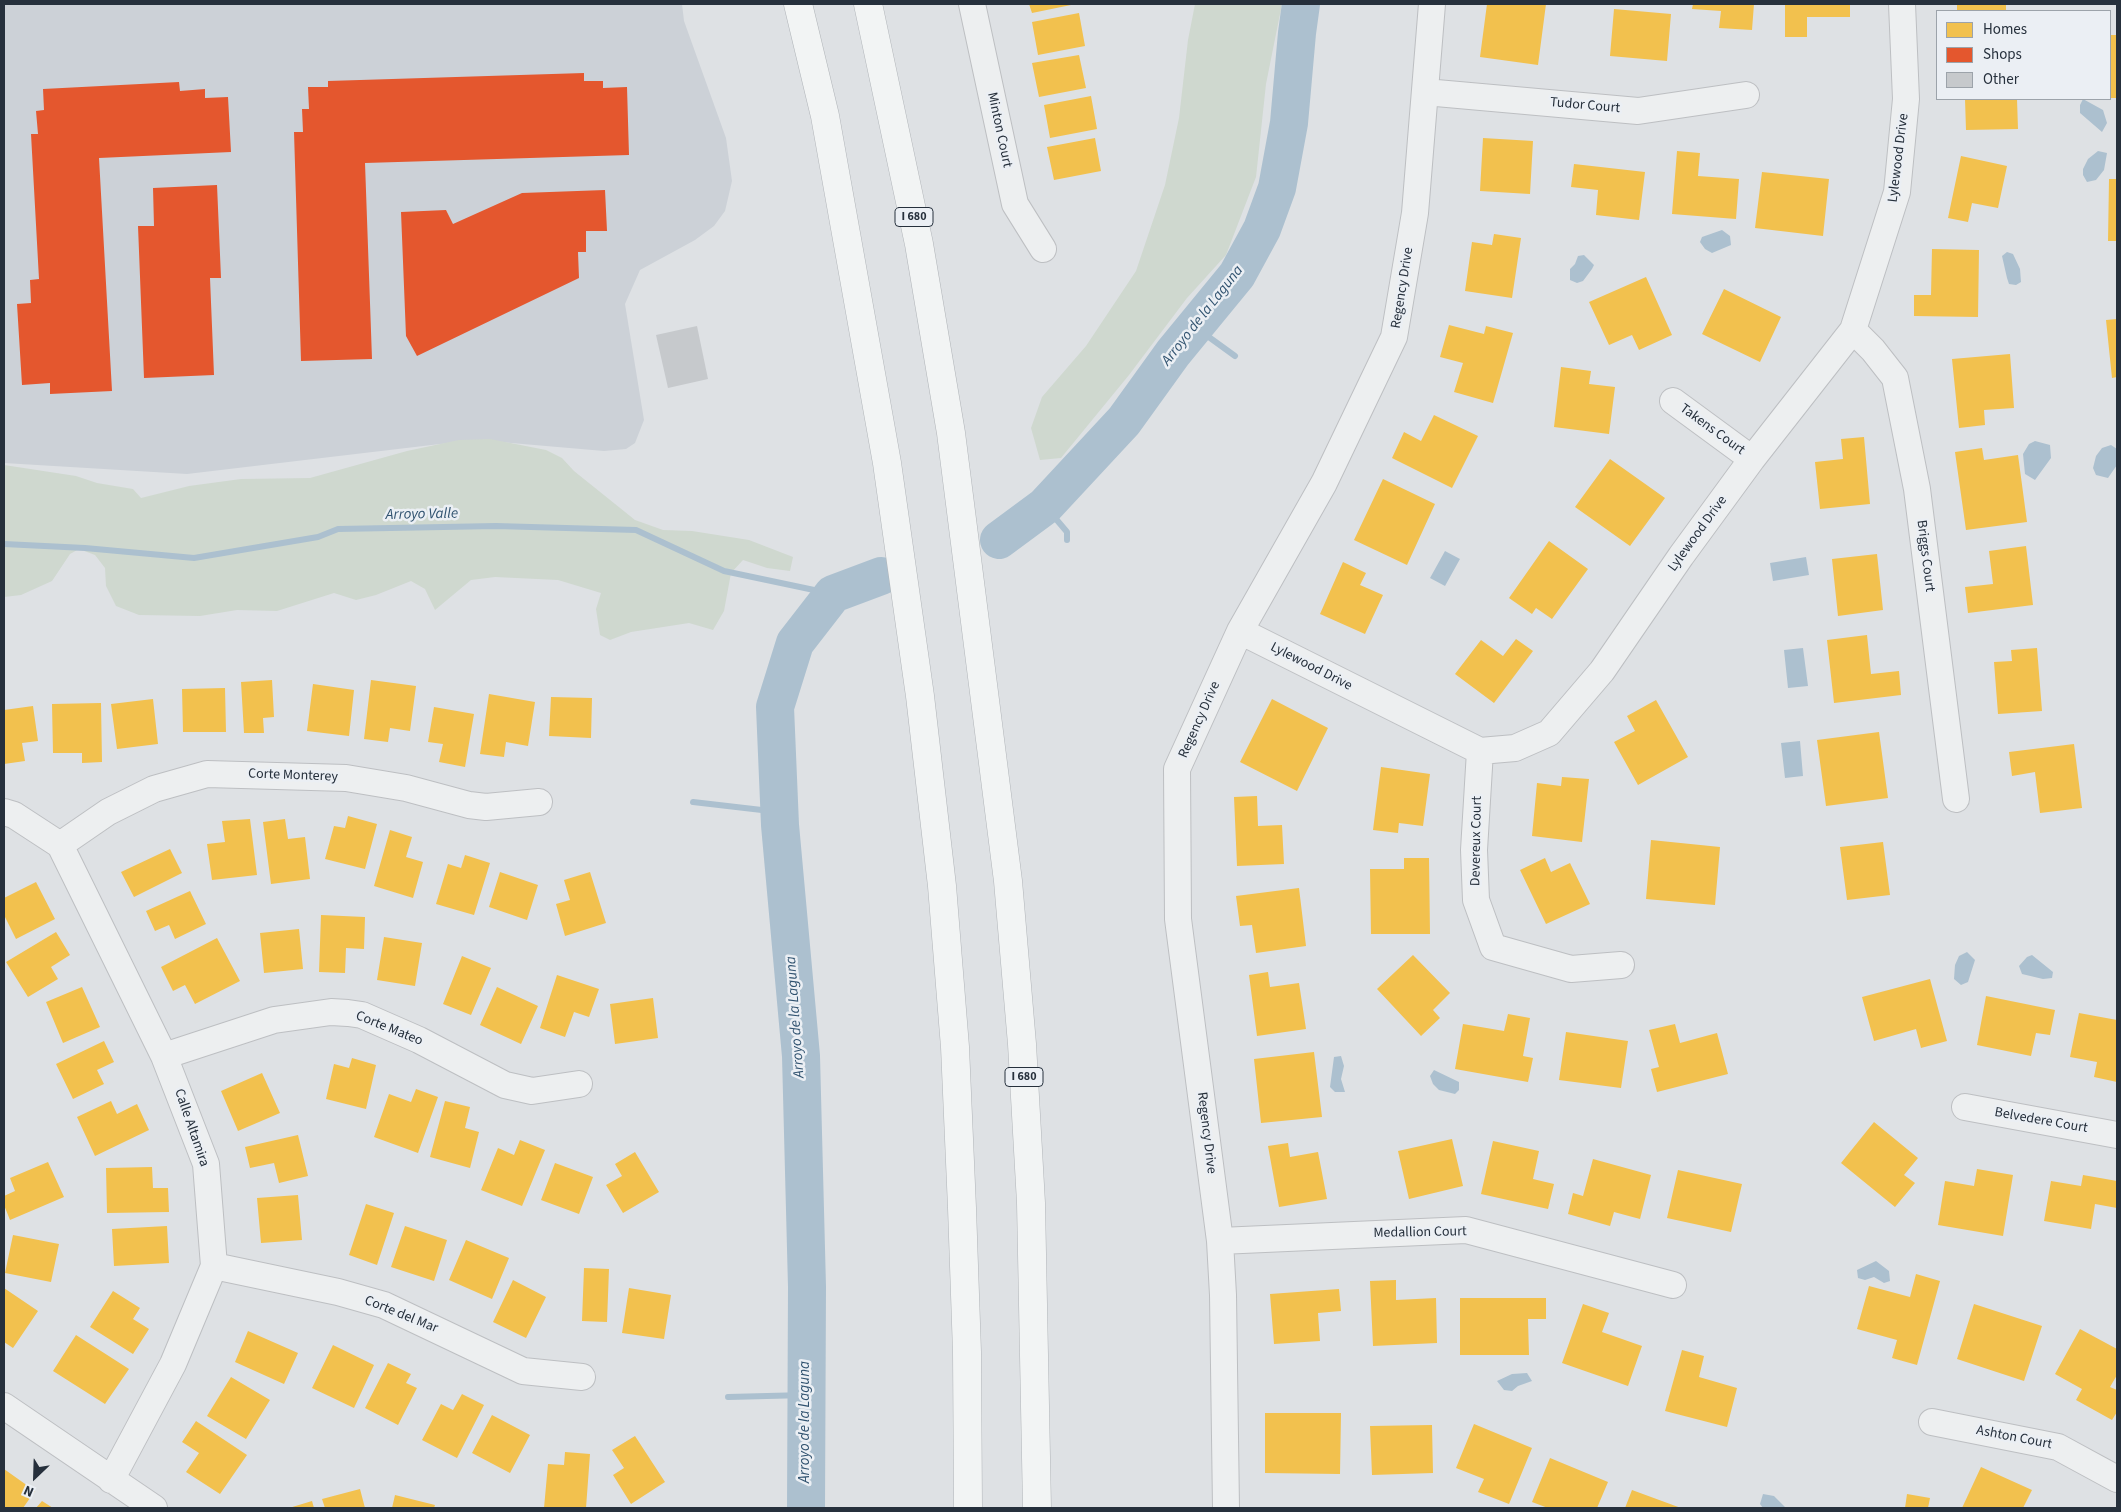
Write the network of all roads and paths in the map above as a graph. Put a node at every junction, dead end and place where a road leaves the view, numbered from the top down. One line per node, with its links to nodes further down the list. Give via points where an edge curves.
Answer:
1 (788, 4): 9 (highway)
2 (798, 4): 9 (highway)
3 (868, 4): 35 (highway, I 680, via 919,244 951,433 1008,881 1031,1203)
4 (972, 4): 10 (street, Minton Court, via 1015,204)
5 (1432, 4): 7 (street, Regency Drive)
6 (1902, 4): 11 (street, Lylewood Drive, via 1906,99 1897,192)
7 (1424, 92): 8 (street, Tudor Court, via 1638,111); 14 (street, Regency Drive, via 1415,213 1394,337 1324,483)
8 (1746, 95)
9 (824, 116): 34 (highway, via 887,463 920,696 942,886 955,1047 967,1352)
10 (1043, 248)
11 (1853, 330): 13 (street, Lylewood Drive); 16 (street, Briggs Court, via 1895,378 1917,490)
12 (1673, 401): 13 (street, Takens Court)
13 (1752, 458): 15 (street, Lylewood Drive, via 1602,671 1549,733 1515,748)
14 (1240, 631): 15 (street, Lylewood Drive); 25 (street, Regency Drive, via 1177,769 1178,919)
15 (1480, 751): 20 (street, Devereux Court, via 1474,850 1476,900 1493,947 1571,969)
16 (1956, 799)
17 (539, 802): 19 (street, Corte Monterey, via 486,807 346,778 207,774 147,792 108,812)
18 (4, 812): 19 (street)
19 (60, 845): 21 (street, Calle Altamira)
20 (1621, 965)
21 (164, 1056): 22 (street, Corte Mateo, via 274,1020 331,1012 348,1013 362,1015 419,1040 505,1085 532,1091); 26 (street, Calle Altamira, via 206,1164)
22 (579, 1084)
23 (1965, 1107): 24 (street, Belvedere Court)
24 (2117, 1135)
25 (1220, 1241): 27 (street, Medallion Court, via 1466,1230); 36 (street, Regency Drive)
26 (214, 1266): 28 (street, Corte del Mar, via 384,1305 523,1371); 32 (street, Calle Altamira, via 172,1364)
27 (1673, 1285)
28 (582, 1377)
29 (4, 1406): 32 (street)
30 (1932, 1422): 31 (street, Ashton Court, via 2058,1447)
31 (2117, 1479)
32 (111, 1480): 33 (street)
33 (154, 1508)
34 (968, 1508)
35 (1037, 1508)
36 (1226, 1508)

